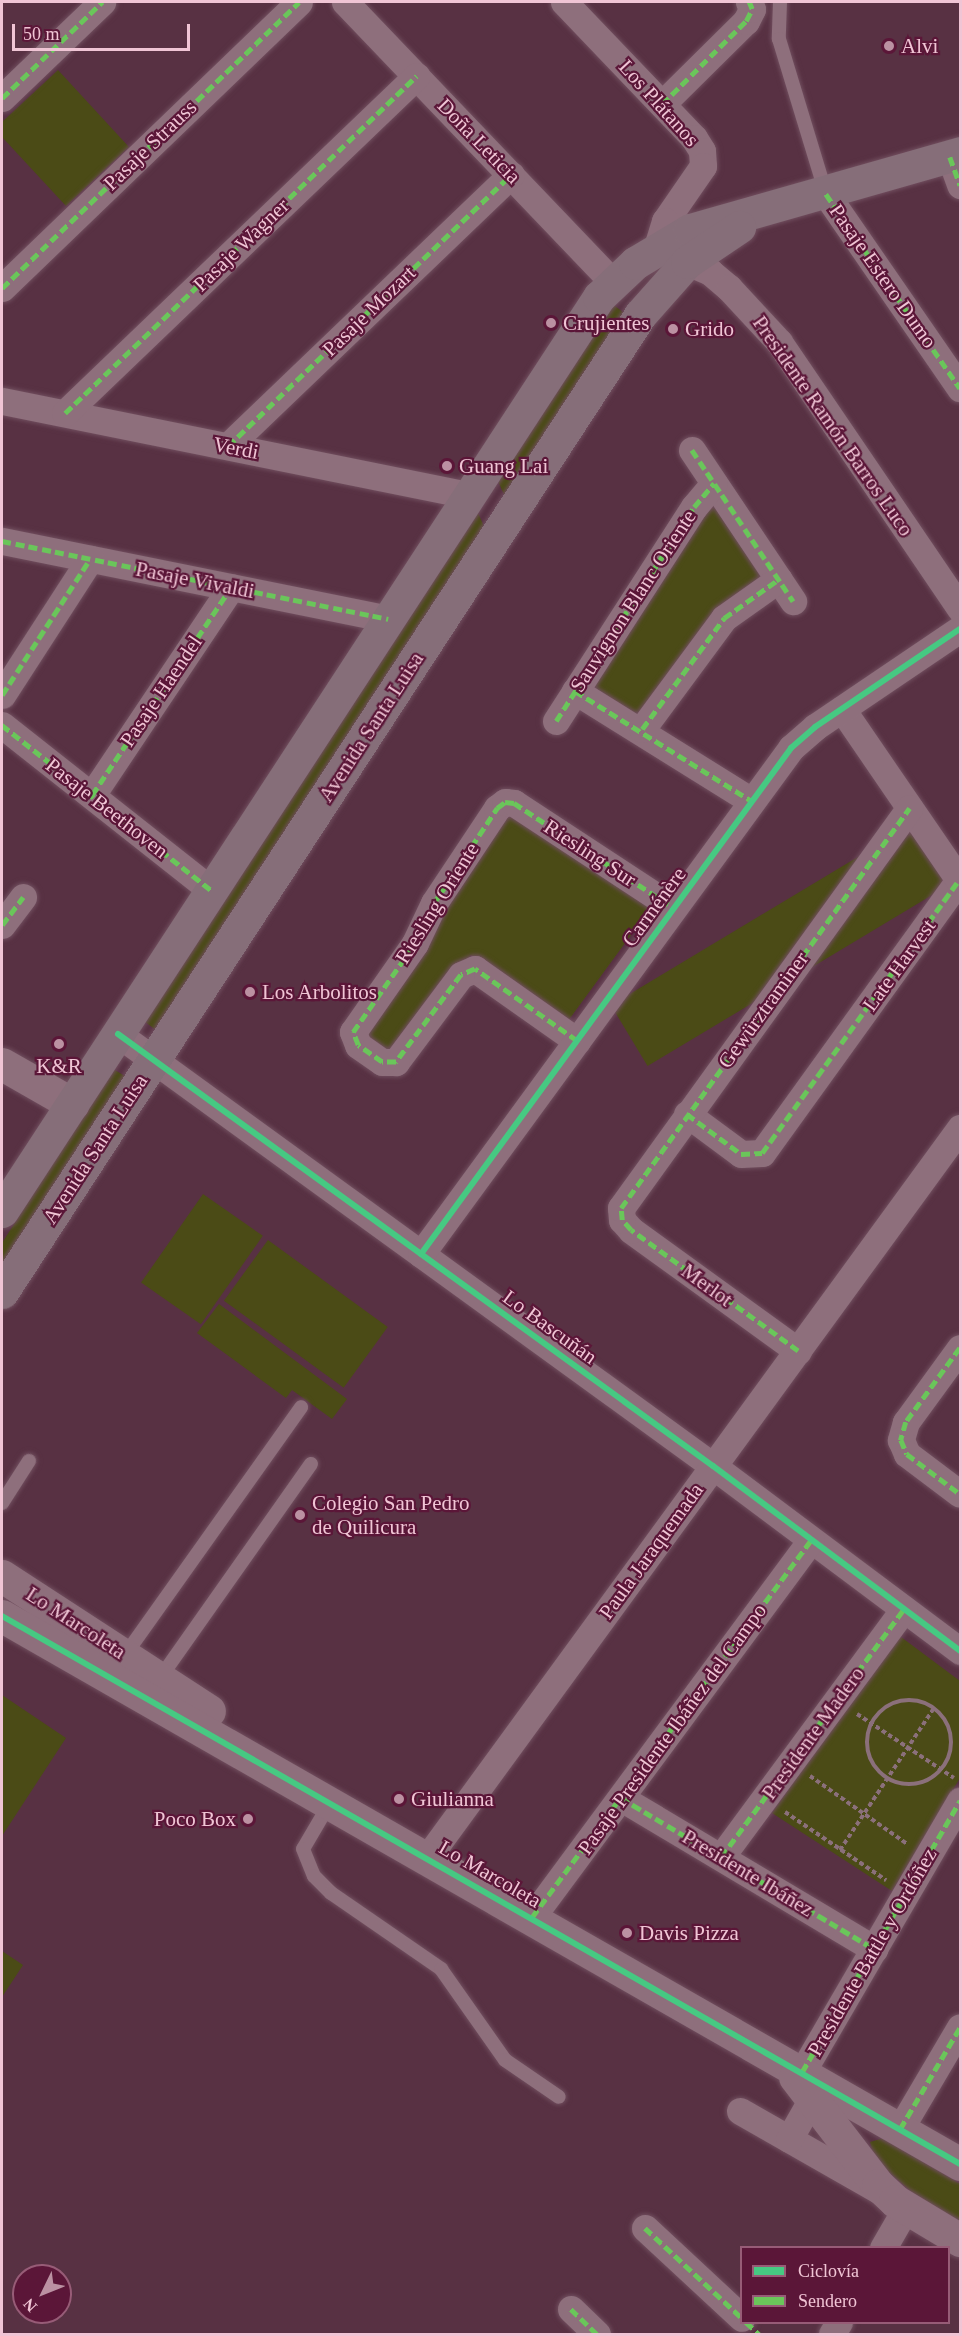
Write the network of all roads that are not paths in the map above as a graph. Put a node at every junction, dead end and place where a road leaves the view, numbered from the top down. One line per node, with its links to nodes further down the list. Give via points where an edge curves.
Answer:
1 (102, 2): 8 (street)
2 (298, 2): 17 (street, Pasaje Strauss)
3 (345, 2): 7 (street, Doña Leticia)
4 (564, 2): 9 (street, Los Plátanos)
5 (780, 2): 12 (lane, via 779,39)
6 (750, 5): 9 (street, via 746,21)
7 (416, 76): 11 (street, Doña Leticia); 20 (street, Pasaje Wagner)
8 (3, 95)
9 (662, 104): 14 (street, Los Plátanos, via 699,144 703,159 688,193 660,230)
10 (957, 165): 12 (main road, Avenida Santa Luisa)
11 (511, 175): 16 (street, Doña Leticia); 21 (street, Pasaje Mozart)
12 (826, 194): 13 (main road, Avenida Santa Luisa); 18 (street, Pasaje Estero Dumo)
13 (784, 206): 14 (main road, Avenida Santa Luisa, via 712,223); 15 (main road, Avenida Santa Luisa, via 721,237)
14 (657, 247): 16 (main road, Avenida Santa Luisa)
15 (687, 262): 28 (street, Presidente Ramón Barros Luco, via 710,272 729,288 778,342); 47 (main road, Avenida Santa Luisa, via 640,315)
16 (613, 282): 24 (main road, Avenida Santa Luisa, via 587,314)
17 (2, 288)
18 (960, 388)
19 (2, 401): 20 (street, Verdi)
20 (65, 413): 21 (street, Verdi)
21 (228, 446): 24 (street, Verdi)
22 (692, 450): 23 (street)
23 (714, 483): 31 (street, Sauvignon Blanc Oriente, via 694,507); 36 (street, via 786,590 724,618)
24 (470, 495): 29 (main road, Avenida Santa Luisa)
25 (2, 541): 26 (street, Pasaje Vivaldi)
26 (90, 559): 27 (street, Pasaje Vivaldi); 32 (street)
27 (231, 587): 29 (street, Pasaje Vivaldi); 37 (street, Pasaje Haendel)
28 (960, 608)
29 (388, 619): 41 (main road, Avenida Santa Luisa)
30 (960, 629): 33 (street, Carménère)
31 (575, 691): 34 (street, Sauvignon Blanc Oriente); 36 (street)
32 (2, 695)
33 (842, 709): 38 (street, Carménère, via 797,741); 40 (street, Late Harvest)
34 (556, 721)
35 (2, 725): 37 (street, Pasaje Beethoven)
36 (642, 729): 38 (street)
37 (92, 795): 41 (street, Pasaje Beethoven)
38 (752, 801): 43 (street, Carménère)
39 (505, 802): 43 (street, Riesling Sur, via 514,803); 46 (street, Riesling Oriente, via 497,808 434,903 415,943 353,1035 358,1045 382,1062 393,1063 402,1058 461,975 471,970 483,972)
40 (910, 808): 50 (street, Gewürztraminer); 50 (street, Late Harvest, via 959,880 768,1147 756,1156 741,1154)
41 (212, 891): 45 (main road, Avenida Santa Luisa)
42 (23, 897): 44 (street)
43 (674, 908): 46 (street, Carménère)
44 (2, 925)
45 (117, 1034): 47 (street, Lo Bascuñán); 49 (main road, Avenida Santa Luisa)
46 (577, 1041): 54 (street, Carménère)
47 (153, 1059): 54 (street, Lo Bascuñán); 55 (main road, Avenida Santa Luisa)
48 (2, 1064): 49 (street)
49 (72, 1104): 52 (main road, Avenida Santa Luisa)
50 (687, 1114): 53 (street, Gewürztraminer, via 626,1197)
51 (960, 1128): 57 (street, Paula Jaraquemada)
52 (2, 1211)
53 (621, 1214): 57 (street, Merlot, via 631,1230)
54 (421, 1254): 61 (street, Lo Bascuñán)
55 (2, 1292)
56 (960, 1348): 62 (street, via 906,1422 901,1440 907,1454)
57 (798, 1351): 61 (street, Paula Jaraquemada)
58 (301, 1407): 69 (lane)
59 (29, 1461): 63 (lane)
60 (312, 1464): 70 (lane)
61 (713, 1466): 64 (street, Lo Bascuñán); 75 (street, Paula Jaraquemada)
62 (960, 1494)
63 (2, 1503)
64 (812, 1540): 66 (street, Lo Bascuñán); 72 (street, Pasaje Presidente Ibáñez del Campo)
65 (2, 1576): 69 (street, Lo Marcoleta)
66 (904, 1609): 68 (street, Lo Bascuñán); 76 (street, Presidente Madero)
67 (2, 1616): 71 (street, Lo Marcoleta)
68 (960, 1651)
69 (125, 1655): 70 (street, Lo Marcoleta)
70 (160, 1678): 71 (street, Lo Marcoleta, via 237,1731)
71 (261, 1763): 74 (street, Lo Marcoleta)
72 (621, 1798): 76 (street, Presidente Ibáñez); 77 (street, Pasaje Presidente Ibáñez del Campo)
73 (960, 1801): 78 (street, Presidente Battle y Ordóñez)
74 (330, 1803): 75 (street, Lo Marcoleta); 81 (lane, via 303,1849 314,1876 331,1893 441,1969 505,2060)
75 (427, 1857): 77 (street, Lo Marcoleta)
76 (721, 1857): 78 (street, Presidente Ibáñez)
77 (532, 1917): 80 (street, Lo Marcoleta, via 770,2053)
78 (874, 1949): 80 (street, Presidente Battle y Ordóñez)
79 (960, 2027): 83 (street)
80 (808, 2085): 83 (street, Lo Marcoleta); 84 (street); 86 (street, Lo Marcoleta, via 865,2170)
81 (560, 2097)
82 (740, 2111): 84 (street, Lo Marcoleta)
83 (900, 2129): 85 (street, Lo Marcoleta)
84 (789, 2139): 86 (street, Lo Marcoleta)
85 (960, 2164)
86 (899, 2203): 88 (street, Lo Marcoleta); 89 (street)
87 (645, 2228): 91 (street)
88 (960, 2240)
89 (883, 2246)
90 (571, 2309): 92 (street)
91 (740, 2317)
92 (597, 2334)

